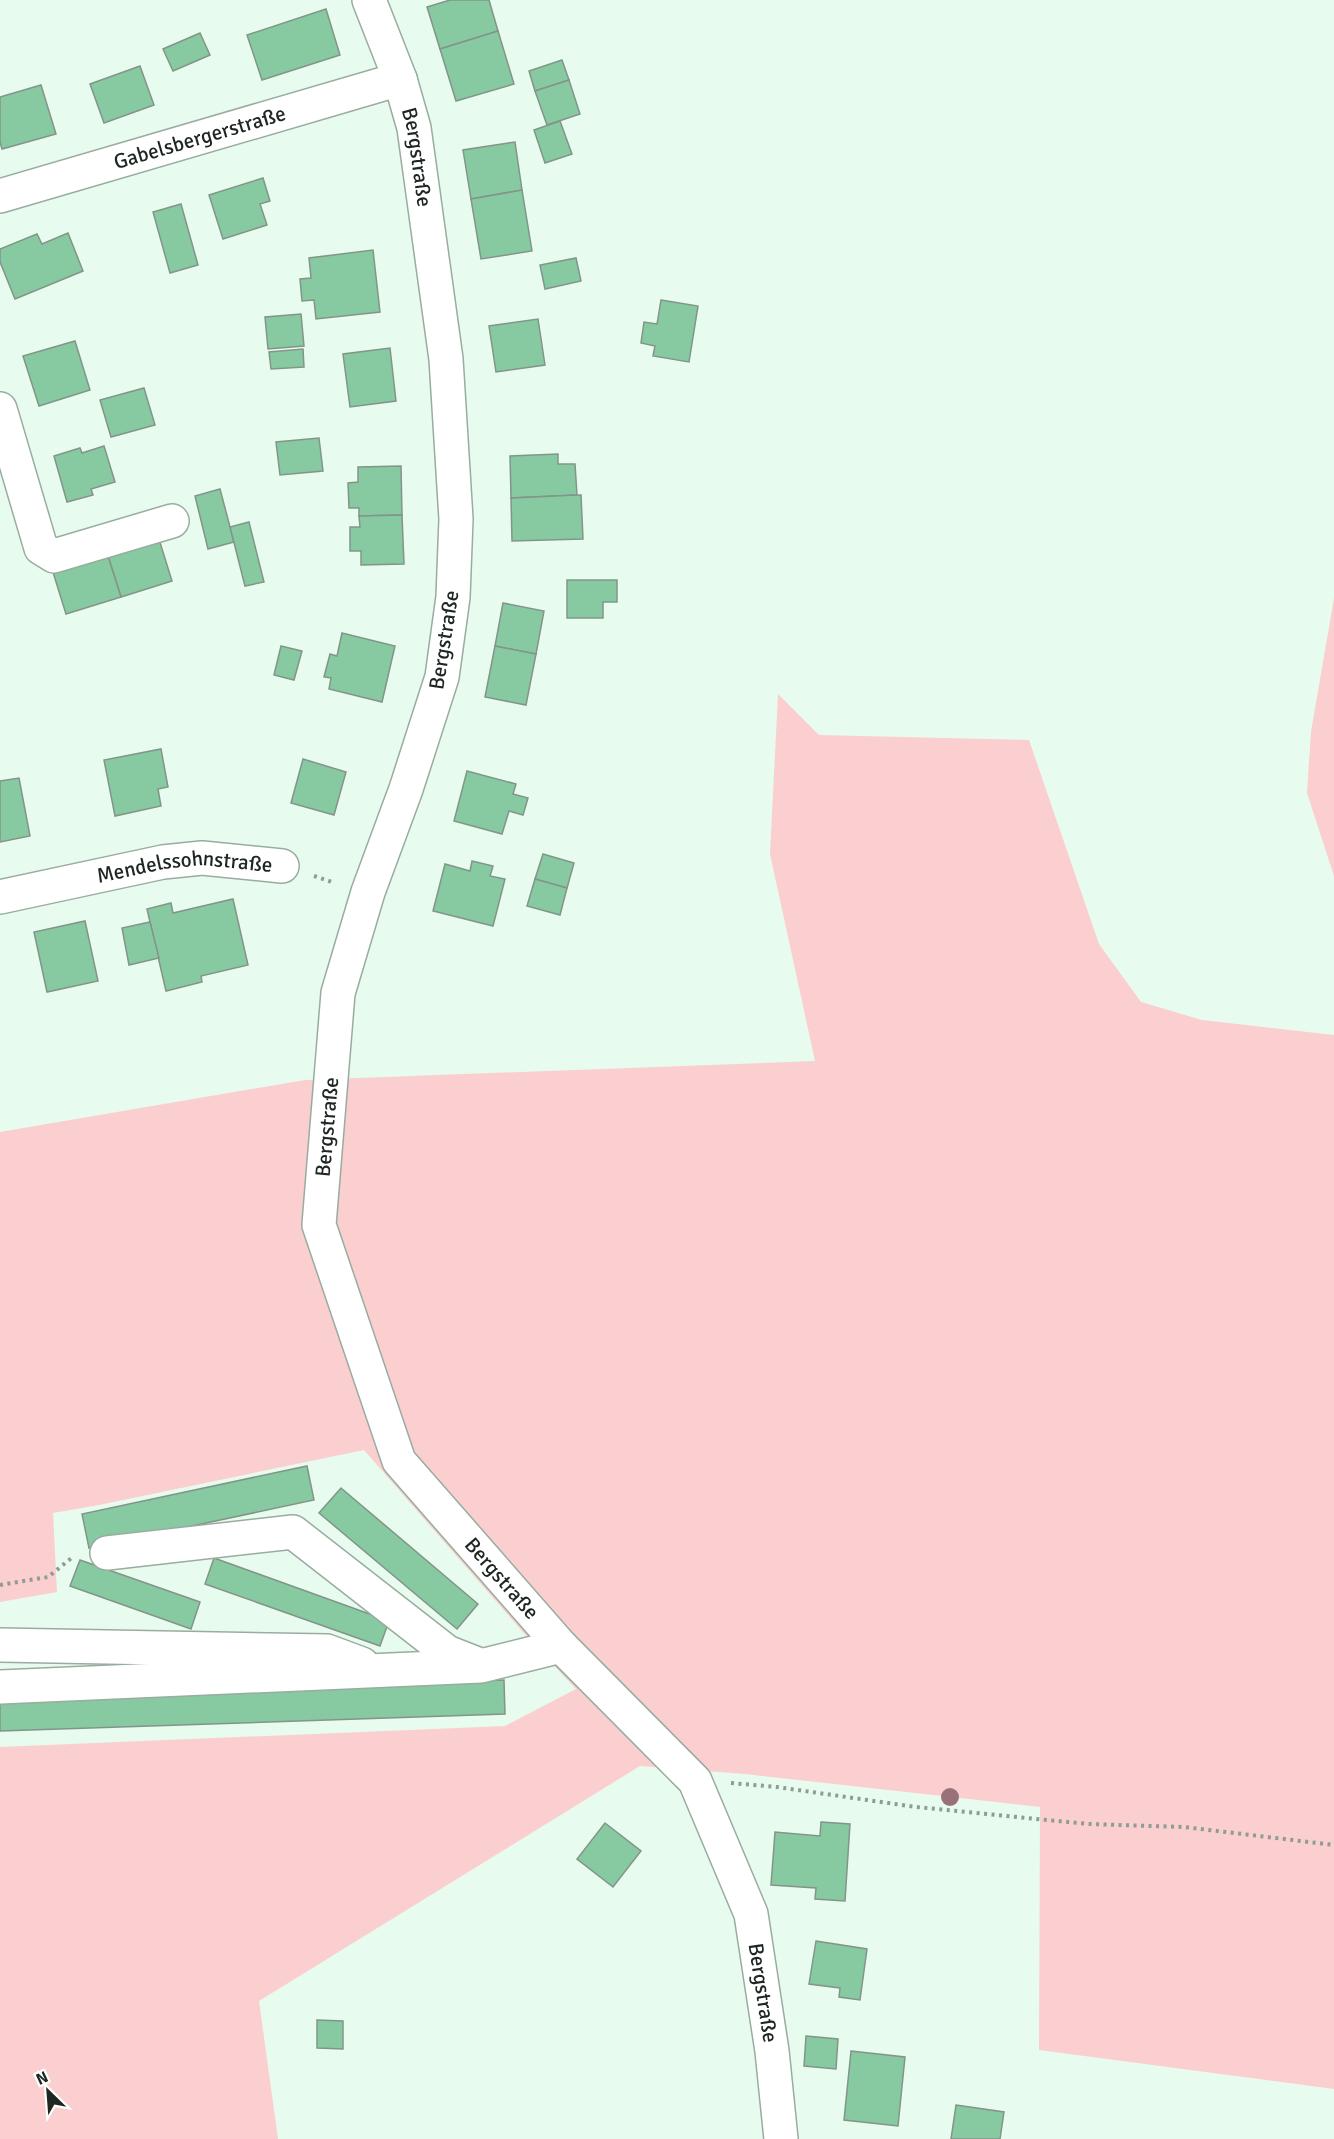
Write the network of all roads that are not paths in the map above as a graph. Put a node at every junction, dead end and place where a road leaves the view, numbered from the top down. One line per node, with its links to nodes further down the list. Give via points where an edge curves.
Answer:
1 (369, 0): 2 (street, Bergstraße)
2 (400, 79): 3 (street, Gabelsbergerstraße); 10 (street, Bergstraße, via 414,128 446,359 456,519 453,597 442,677 368,892 338,993 319,1225 399,1461)
3 (0, 196)
4 (0, 409): 5 (street, via 40,548 54,556)
5 (172, 521)
6 (282, 866): 7 (street, Mendelssohnstraße, via 202,858 172,861)
7 (0, 897)
8 (107, 1553): 11 (street, via 293,1532 447,1652)
9 (0, 1645): 12 (street, via 327,1651)
10 (561, 1646): 11 (street); 14 (street, Bergstraße, via 695,1781 751,1914 774,2059)
11 (482, 1666): 12 (street)
12 (383, 1671): 13 (street)
13 (0, 1687)
14 (781, 2139)

